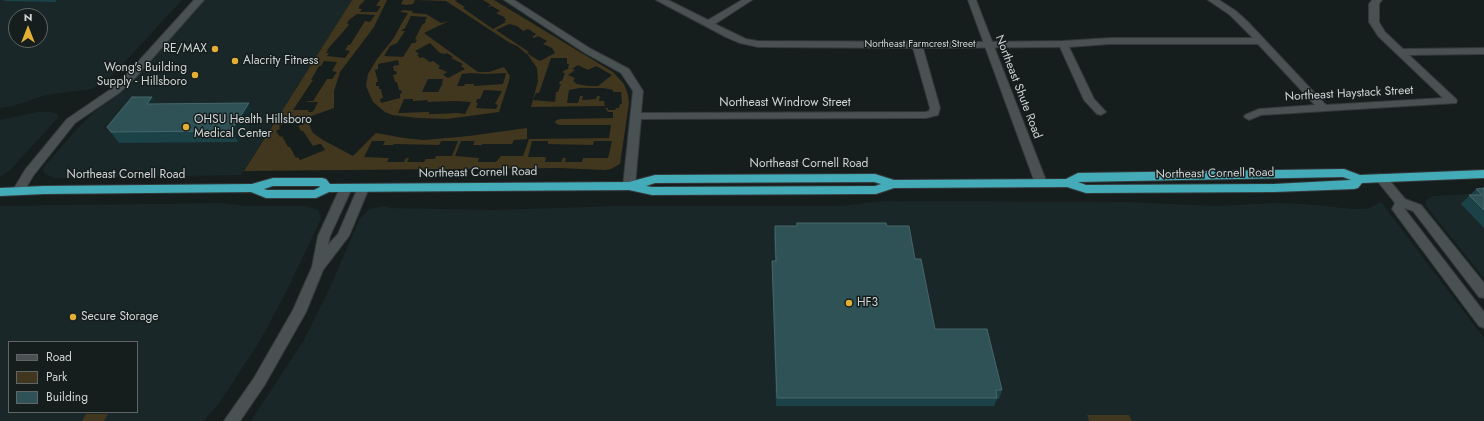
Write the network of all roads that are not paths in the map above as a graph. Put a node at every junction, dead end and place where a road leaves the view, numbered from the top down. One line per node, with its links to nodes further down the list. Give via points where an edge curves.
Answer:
1 (199, 0): 25 (street, via 128,80 71,121)
2 (508, 0): 17 (street, via 588,51 625,71 638,91)
3 (660, 0): 8 (street, Northeast Farmcrest Street)
4 (748, 0): 8 (street)
5 (972, 0): 12 (street, Northeast Shute Road)
6 (1213, 0): 9 (street, via 1233,13)
7 (1377, 0): 14 (street, via 1374,4 1374,22 1381,34)
8 (708, 24): 11 (street, Northeast Farmcrest Street, via 729,36 758,44)
9 (1261, 41): 10 (street, Northeast Farmcrest Street); 15 (street)
10 (1063, 44): 12 (street, Northeast Farmcrest Street); 16 (street, via 1089,100)
11 (917, 45): 12 (street, Northeast Farmcrest Street); 17 (street, Northeast Windrow Street, via 935,108 934,113 910,116)
12 (989, 45): 21 (street, Northeast Shute Road)
13 (1484, 51): 14 (street)
14 (1400, 52): 15 (street, Northeast Haystack Street, via 1452,101)
15 (1323, 108): 18 (street, Northeast Haystack Street, via 1259,112)
16 (1101, 112)
17 (637, 116): 22 (street)
18 (1249, 117)
19 (1484, 174): 20 (highway, Northeast Cornell Road)
20 (1381, 178): 21 (highway, Northeast Cornell Road, via 1359,179 1354,185 1274,188 1086,189 1068,183); 27 (street)
21 (1041, 183): 22 (highway, Northeast Cornell Road, via 893,184 876,190 652,191)
22 (629, 186): 24 (highway, Northeast Cornell Road)
23 (346, 188): 24 (highway, Northeast Cornell Road); 25 (highway, Northeast Cornell Road, via 327,188 316,194 266,194 252,188); 28 (street, via 324,236)
24 (363, 188): 28 (street, via 343,236)
25 (18, 190): 26 (highway, Northeast Cornell Road)
26 (0, 192)
27 (1401, 202): 29 (street, via 1417,208); 30 (street, via 1398,209)
28 (318, 267): 31 (street, via 283,342)
29 (1484, 293)
30 (1484, 322)
31 (231, 421)

